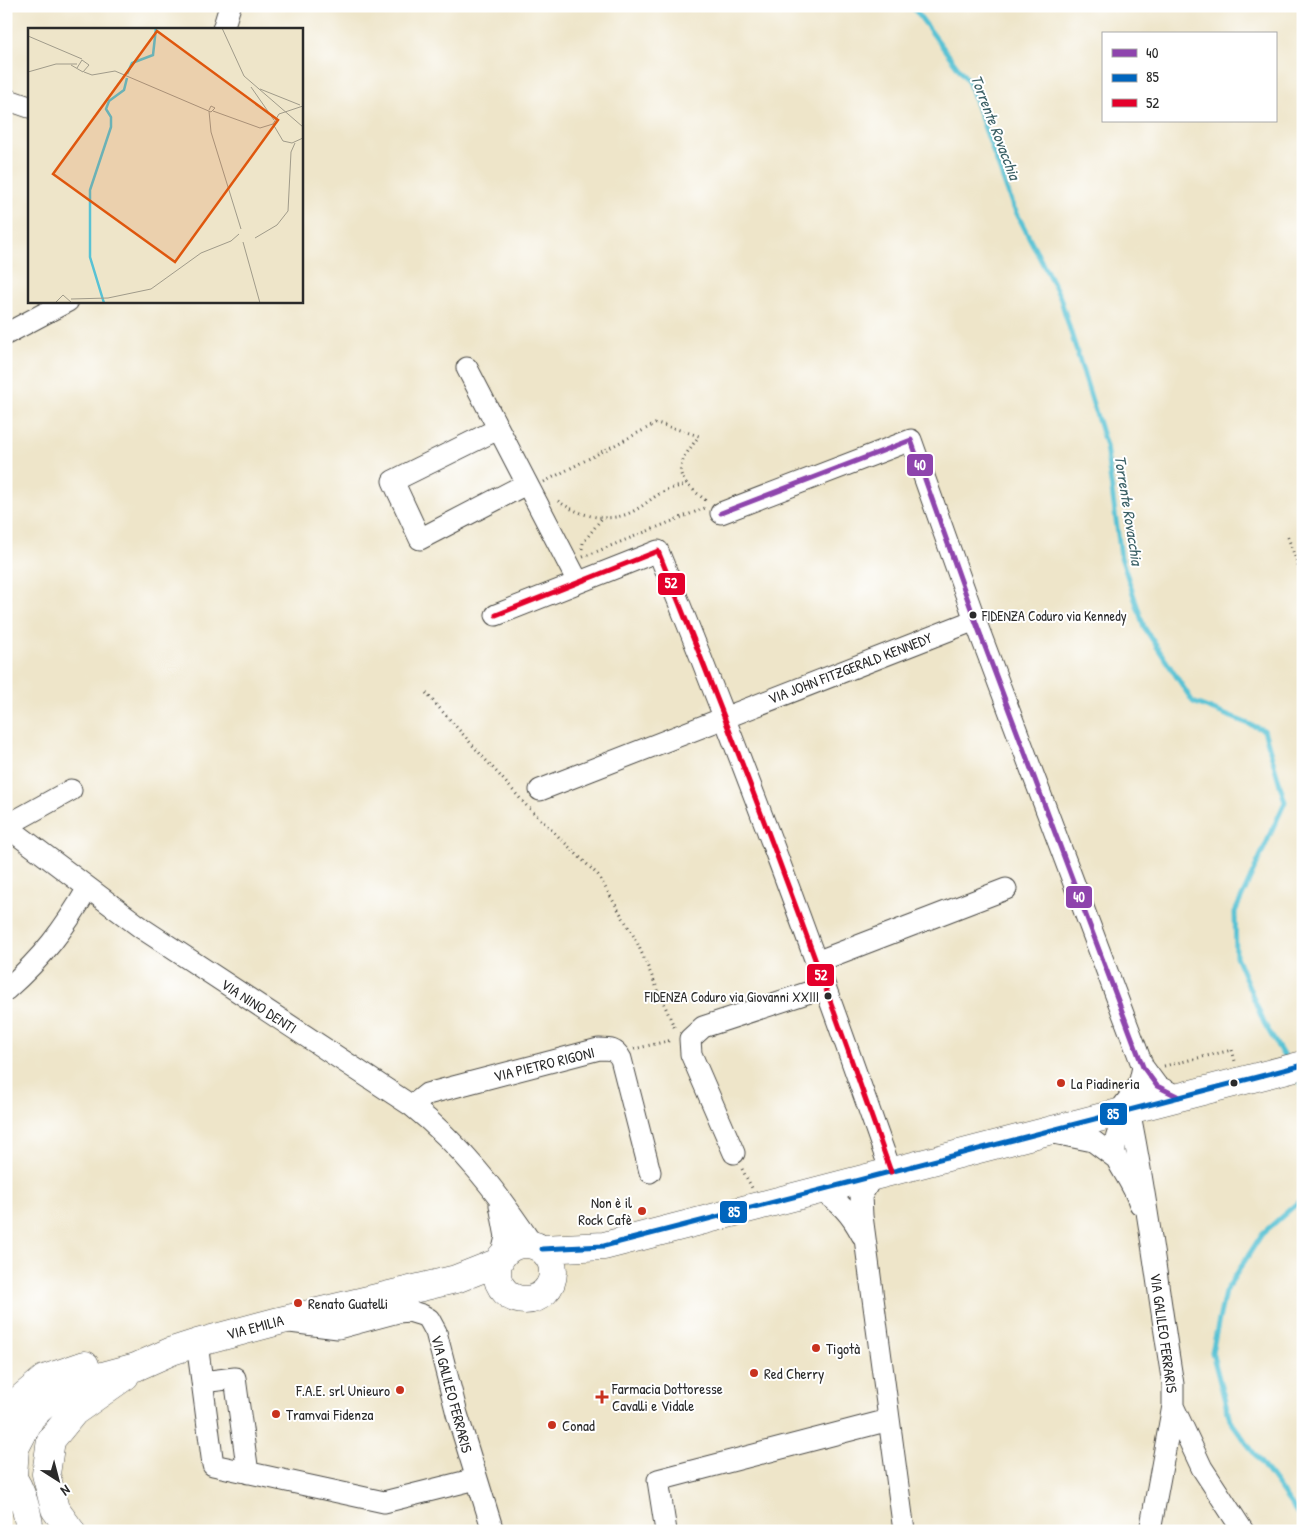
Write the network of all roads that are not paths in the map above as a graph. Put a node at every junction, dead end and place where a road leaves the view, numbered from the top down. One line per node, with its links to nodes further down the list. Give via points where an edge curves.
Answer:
1 (230, 6): 2 (street)
2 (223, 28)
3 (6, 99): 4 (street)
4 (28, 107)
5 (66, 302): 6 (street)
6 (6, 334)
7 (467, 368): 8 (street)
8 (498, 429): 9 (street); 9 (street, via 393,481 420,539)
9 (526, 484): 11 (street)
10 (721, 513): 13 (street, via 911,440)
11 (578, 582): 12 (street); 14 (street, via 658,551)
12 (496, 615)
13 (975, 620): 14 (street, VIA JOHN FITZGERALD KENNEDY); 24 (street)
14 (725, 716): 16 (street, VIA JOHN FITZGERALD KENNEDY); 20 (street)
15 (71, 790): 17 (street)
16 (540, 790)
17 (6, 826): 18 (street, VIA NINO DENTI)
18 (88, 888): 22 (street, via 61,933 32,967); 26 (street, VIA NINO DENTI, via 227,986)
19 (1006, 889): 20 (street)
20 (816, 962): 21 (street)
21 (825, 987): 29 (street, via 703,1027 684,1041); 32 (street)
22 (6, 990)
23 (1303, 1065): 25 (main road)
24 (1149, 1067): 25 (street, via 1157,1086); 27 (street)
25 (1179, 1097): 27 (main road)
26 (412, 1106): 31 (street, VIA PIETRO RIGONI, via 427,1094 599,1049 612,1049 618,1053); 34 (street, VIA NINO DENTI, via 442,1130 476,1167)
27 (1124, 1112): 28 (main road); 30 (street, via 1114,1144); 35 (street, VIA GALILEO FERRARIS, via 1145,1191)
28 (1046, 1132): 30 (street, VIA GALILEO FERRARIS, via 1093,1141); 32 (main road)
29 (734, 1153)
30 (1116, 1160): 35 (street, VIA GALILEO FERRARIS, via 1137,1194)
31 (650, 1172)
32 (881, 1174): 33 (main road); 36 (street, via 861,1196)
33 (820, 1190): 36 (street, via 852,1215); 37 (main road)
34 (498, 1200): 38 (street, VIA NINO DENTI); 39 (street, VIA NINO DENTI, via 506,1237)
35 (1148, 1223): 47 (street, VIA GALILEO FERRARIS, via 1173,1384)
36 (866, 1242): 49 (street)
37 (604, 1246): 38 (main road); 40 (main road)
38 (537, 1247): 39 (main road, via 514,1246); 40 (main road, via 552,1262)
39 (500, 1260): 41 (main road, VIA EMILIA); 42 (main road, via 498,1280)
40 (553, 1277): 42 (main road, via 548,1289 536,1298 519,1300)
41 (456, 1279): 42 (main road, VIA EMILIA); 43 (main road, VIA EMILIA)
42 (508, 1294)
43 (278, 1320): 44 (main road, VIA EMILIA); 52 (street, VIA GALILEO FERRARIS, via 338,1328 398,1312 422,1315 433,1325)
44 (185, 1347): 45 (main road, VIA EMILIA); 46 (street); 48 (main road, VIA EMILIA, via 134,1352 52,1377)
45 (136, 1367): 50 (main road, VIA EMILIA, via 84,1381 50,1399 31,1417 15,1448); 55 (main road, via 74,1412 51,1440 46,1474 55,1509)
46 (202, 1382): 51 (street, via 213,1465); 51 (street, via 235,1378)
47 (1173, 1406): 58 (street, VIA GALILEO FERRARIS); 59 (street, via 1202,1468)
48 (6, 1411)
49 (889, 1420): 54 (street, via 658,1480); 57 (street)
50 (10, 1472): 53 (main road, VIA EMILIA)
51 (248, 1473): 52 (street, via 384,1502)
52 (476, 1479): 56 (street, VIA GALILEO FERRARIS)
53 (28, 1521): 55 (main road, via 42,1521)
54 (664, 1530)
55 (70, 1531)
56 (493, 1531)
57 (904, 1531)
58 (1150, 1531)
59 (1244, 1531)

